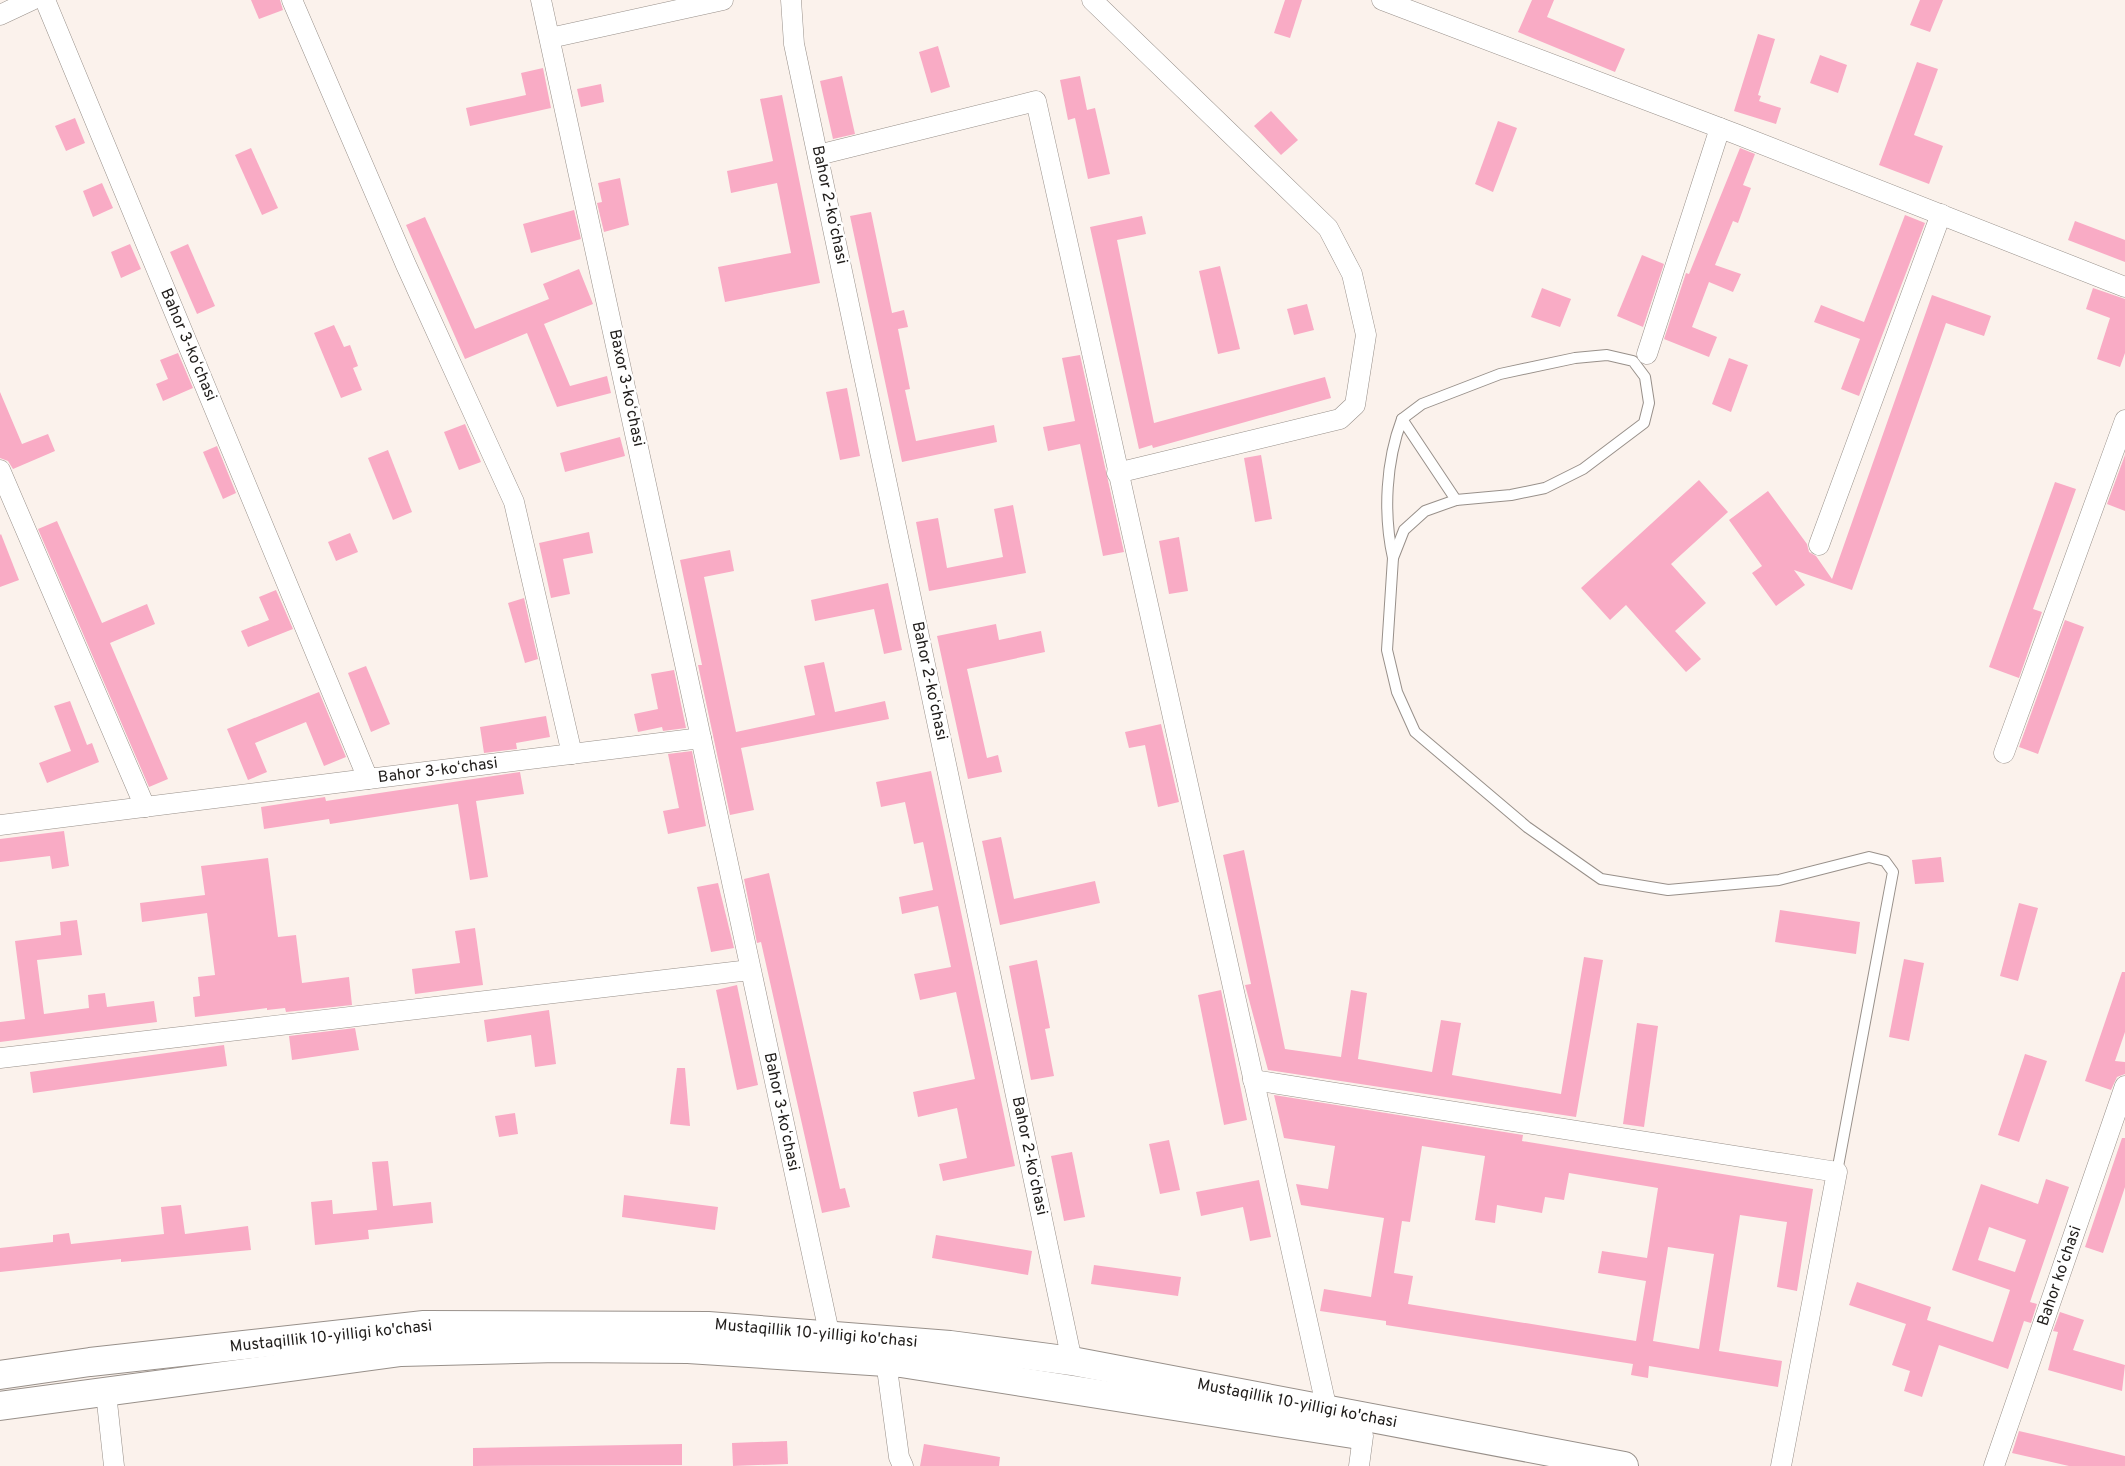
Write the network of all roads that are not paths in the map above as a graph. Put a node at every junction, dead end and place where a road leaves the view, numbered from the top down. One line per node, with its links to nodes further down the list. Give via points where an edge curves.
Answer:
1 (33, 0): 9 (street)
2 (45, 0): 26 (street, Bahor 3-koʻchasi)
3 (292, 0): 25 (street, via 514,502)
4 (541, 0): 10 (street, Baxor 3-koʻchasi)
5 (723, 0): 10 (street)
6 (791, 0): 12 (street, Bahor 2-koʻchasi, via 794,44)
7 (1092, 0): 19 (street, via 1328,228 1352,274 1366,335 1355,405 1340,419)
8 (1382, 0): 11 (street)
9 (0, 15)
10 (550, 38): 23 (street, Baxor 3-koʻchasi)
11 (1720, 128): 13 (street); 15 (street)
12 (818, 155): 19 (street, via 1036,100); 36 (street, Bahor 2-koʻchasi)
13 (1941, 214): 14 (street); 21 (street)
14 (2125, 287)
15 (1647, 354)
16 (1402, 419): 20 (lane); 20 (lane, via 1422,404 1490,377 1575,358 1607,355 1633,361 1645,377 1649,403 1644,423 1583,469 1545,488); 22 (lane, via 1394,441 1389,478 1389,540)
17 (2125, 420): 24 (street)
18 (0, 470): 27 (street)
19 (1117, 473): 31 (street)
20 (1456, 500): 22 (lane, via 1425,512 1404,530)
21 (1819, 545)
22 (1393, 558): 33 (lane, via 1387,650 1396,692 1415,732 1527,826 1601,879 1668,890 1779,880 1869,857 1885,861 1893,872)
23 (701, 738): 25 (street, Bahor 3-koʻchasi); 29 (street, Bahor 3-koʻchasi)
24 (2004, 753)
25 (572, 754): 26 (street, Bahor 3-koʻchasi)
26 (368, 779): 27 (street)
27 (145, 807): 28 (street)
28 (0, 825)
29 (750, 970): 30 (street); 34 (street, Bahor 3-koʻchasi)
30 (0, 1058)
31 (1253, 1080): 33 (street); 40 (street)
32 (2125, 1086): 48 (street, Bahor koʻchasi)
33 (1837, 1172): 47 (street)
34 (830, 1337): 36 (main road, Mustaqillik 10-yilligi ko'chasi, via 940,1344); 37 (main road, Mustaqillik 10-yilligi ko'chasi, via 708,1326 424,1325)
35 (886, 1361): 38 (main road, Mustaqillik 10-yilligi ko'chasi, via 688,1349 401,1352); 41 (main road, Mustaqillik 10-yilligi ko'chasi); 43 (street)
36 (1072, 1361): 40 (main road, Mustaqillik 10-yilligi ko'chasi)
37 (0, 1375)
38 (106, 1393): 39 (main road, Mustaqillik 10-yilligi ko'chasi); 42 (street)
39 (0, 1406)
40 (1327, 1410): 46 (main road, Mustaqillik 10-yilligi ko'chasi)
41 (1363, 1436): 44 (street); 45 (main road, Mustaqillik 10-yilligi ko'chasi)
42 (114, 1466)
43 (903, 1466)
44 (1359, 1466)
45 (1518, 1466)
46 (1624, 1466)
47 (1781, 1466)
48 (1994, 1466)

